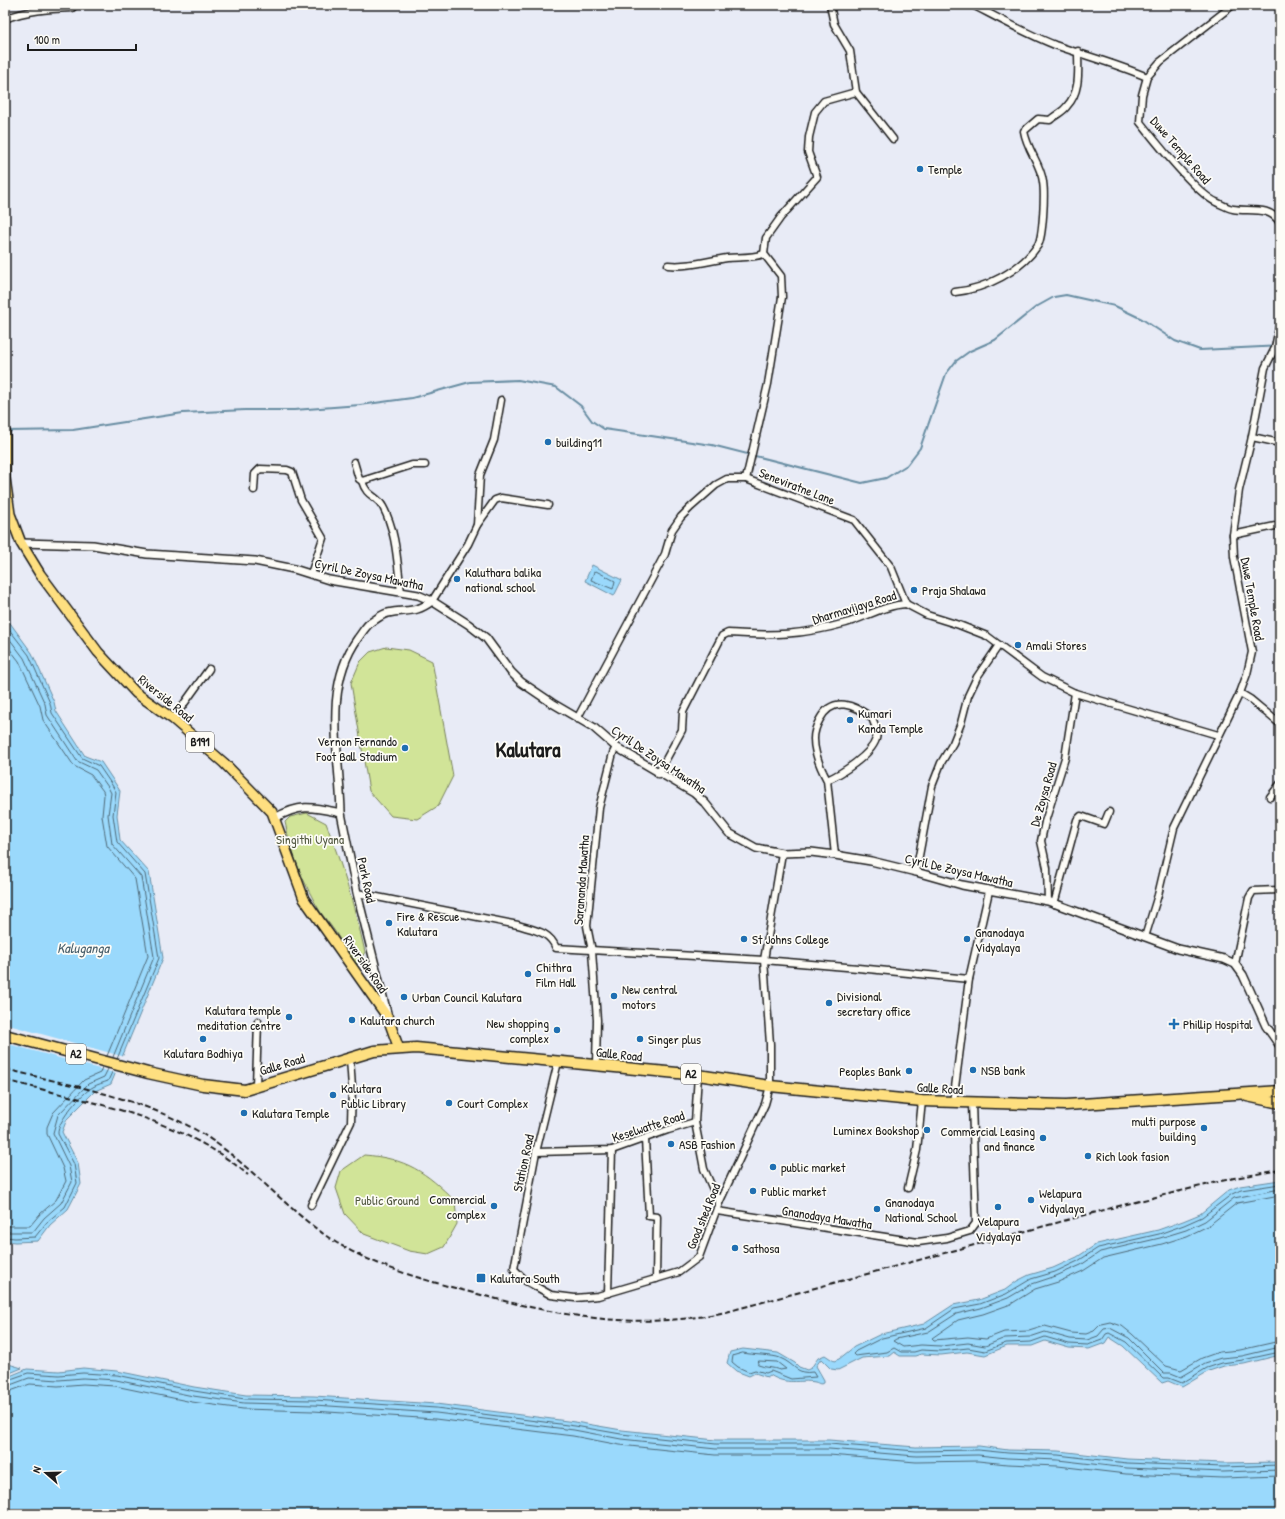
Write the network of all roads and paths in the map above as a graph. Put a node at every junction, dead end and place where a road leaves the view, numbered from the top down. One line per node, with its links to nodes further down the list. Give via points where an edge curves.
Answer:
1 (75, 5): 5 (street, via 72,8 42,9 17,14)
2 (830, 5): 8 (street, via 834,24 850,51)
3 (973, 5): 6 (street, via 1018,29 1055,45)
4 (1232, 5): 7 (street, Duwe Temple Road, via 1160,62)
5 (5, 19)
6 (1078, 51): 7 (street); 13 (street, via 1078,84 1067,107 1050,120 1038,119 1024,131 1043,183 1043,232 1038,245 1012,271 984,284)
7 (1147, 77): 10 (street, Duwe Temple Road, via 1142,95 1140,122 1182,172 1214,201 1231,209 1266,210)
8 (856, 92): 9 (street); 11 (street, via 824,101 815,112 808,152 816,177 766,238)
9 (893, 139)
10 (1280, 222)
11 (764, 254): 12 (street, via 725,258 700,264); 22 (street, via 781,276 782,297 774,351)
12 (668, 265)
13 (955, 292)
14 (1280, 322): 17 (street, Duwe Temple Road, via 1275,348 1265,368)
15 (502, 400): 27 (street, via 494,440 480,475)
16 (5, 432): 18 (main road, Riverside Road / B191)
17 (1252, 437): 19 (street); 28 (street, Duwe Temple Road, via 1239,490)
18 (6, 444): 29 (main road, Riverside Road / B191, via 5,478 10,514)
19 (1280, 444)
20 (354, 462): 23 (street)
21 (425, 465): 23 (street, via 412,465)
22 (746, 479): 33 (street, Seneviratne Lane, via 854,520 891,567); 38 (street, Seneviratne Lane, via 727,479 716,485 680,517 672,530 665,554)
23 (362, 481): 31 (street, via 365,491 382,506 392,530 398,555)
24 (254, 490): 30 (street, via 255,474 260,469 292,472 301,500 323,538)
25 (548, 505): 27 (street, via 501,498 495,500)
26 (1280, 524): 28 (street)
27 (477, 525): 32 (street)
28 (1233, 535): 36 (street, Duwe Temple Road, via 1234,557 1252,652)
29 (21, 543): 30 (street, Cyril De Zoysa Mawatha, via 93,545 147,554 255,561); 39 (main road, Riverside Road / B191, via 40,574 98,652 136,693)
30 (311, 574): 31 (street, Cyril De Zoysa Mawatha, via 329,580)
31 (400, 592): 32 (street, Cyril De Zoysa Mawatha)
32 (432, 601): 38 (street, Cyril De Zoysa Mawatha, via 486,638 521,682); 48 (street, Park Road, via 421,609 387,613 368,624 350,649 337,692 335,723)
33 (906, 604): 34 (street, via 927,615 987,636); 43 (street, Dharmavijaya Road, via 893,604 879,612 813,632 768,636 722,636 683,712 682,730)
34 (999, 645): 37 (street, via 1042,677); 52 (street, via 977,677 953,743 941,763 932,786)
35 (209, 669): 39 (street)
36 (1240, 693): 40 (street); 41 (street, Duwe Temple Road)
37 (1075, 694): 41 (street); 56 (street, De Zoysa Road, via 1065,758 1041,841)
38 (577, 718): 42 (street, Cyril De Zoysa Mawatha, via 593,727)
39 (173, 719): 49 (main road, Riverside Road / B191, via 224,763)
40 (1280, 724)
41 (1218, 735): 57 (street, Duwe Temple Road, via 1174,828)
42 (616, 747): 43 (street, Cyril De Zoysa Mawatha); 58 (street, Sarananda Mawatha, via 599,808 592,862 587,926)
43 (658, 774): 50 (street, Cyril De Zoysa Mawatha, via 694,793 729,833 756,848)
44 (827, 780): 44 (street, via 839,775 862,757 876,740 877,732 872,718 851,706 830,706 815,729 817,758); 51 (street)
45 (1280, 784): 46 (street)
46 (1270, 797)
47 (1108, 812): 56 (street, via 1104,824 1081,816 1077,820)
48 (341, 813): 49 (street, via 298,807); 55 (street, Park Road)
49 (275, 818): 62 (main road, Riverside Road / B191, via 304,899)
50 (782, 853): 51 (street, Cyril De Zoysa Mawatha, via 811,852); 59 (street, Good shed Road)
51 (835, 855): 52 (street, Cyril De Zoysa Mawatha)
52 (916, 872): 54 (street, Cyril De Zoysa Mawatha)
53 (1280, 890): 60 (street, via 1253,891 1249,898)
54 (989, 891): 56 (street, Cyril De Zoysa Mawatha); 61 (street)
55 (357, 893): 58 (street, via 518,925 543,933 552,939 556,948); 62 (street, Park Road)
56 (1051, 902): 57 (street, Cyril De Zoysa Mawatha)
57 (1145, 937): 60 (street, Cyril De Zoysa Mawatha, via 1178,949 1224,959)
58 (592, 951): 59 (street); 69 (street, Sarananda Mawatha, via 597,1020)
59 (764, 960): 61 (street); 72 (street, Good shed Road)
60 (1235, 964): 65 (street, via 1243,975 1266,1026)
61 (969, 979): 76 (street)
62 (388, 1018): 66 (main road, Riverside Road / B191)
63 (258, 1021): 71 (street)
64 (5, 1035): 71 (highway, Galle Road / A2, via 148,1073 223,1088 244,1090)
65 (1280, 1046)
66 (399, 1049): 67 (highway, Galle Road / A2, via 374,1051); 68 (highway, Galle Road / A2, via 470,1052)
67 (350, 1058): 71 (highway, Galle Road / A2); 85 (street, via 351,1122)
68 (558, 1062): 69 (highway, Galle Road / A2); 82 (street, Station Road)
69 (596, 1064): 70 (highway, Galle Road / A2)
70 (698, 1075): 72 (highway, Galle Road / A2); 79 (street)
71 (256, 1086)
72 (770, 1086): 75 (highway, Galle Road / A2); 84 (street, Good shed Road, via 765,1104)
73 (1280, 1091): 74 (highway, Galle Road / A2)
74 (1241, 1095): 77 (highway, Galle Road / A2, via 1066,1105); 78 (highway, Galle Road / A2)
75 (922, 1101): 76 (highway, Galle Road / A2); 83 (street, via 917,1150)
76 (953, 1103): 77 (highway, Galle Road / A2)
77 (972, 1103): 86 (street, Gnanodaya Mawatha, via 976,1223 970,1231 942,1239 918,1242)
78 (1280, 1104)
79 (695, 1122): 80 (street, Keselwatte Road); 84 (street, via 704,1169)
80 (645, 1139): 81 (street, Keselwatte Road); 88 (street, via 649,1216 657,1217)
81 (612, 1150): 82 (street, Keselwatte Road); 89 (street)
82 (536, 1152): 87 (street, Station Road)
83 (908, 1188)
84 (719, 1203): 86 (street, Good shed Road)
85 (311, 1205)
86 (718, 1211): 88 (street, Good shed Road, via 699,1257 679,1272)
87 (514, 1269): 89 (street, Good shed Road, via 526,1281 551,1295 575,1298 598,1296)
88 (656, 1280): 89 (street, Good shed Road)
89 (608, 1292)

